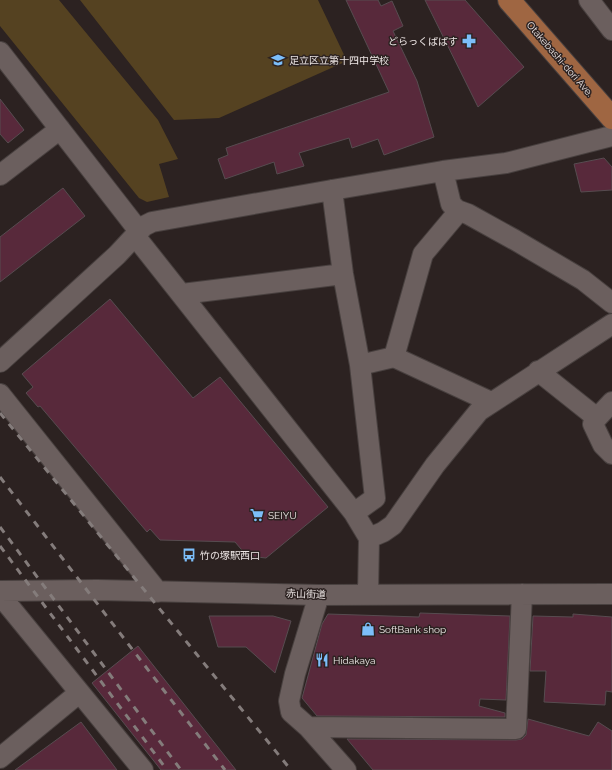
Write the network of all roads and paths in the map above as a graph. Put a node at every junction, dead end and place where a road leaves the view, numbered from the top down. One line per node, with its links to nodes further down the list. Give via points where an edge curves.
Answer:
1 (508, 0): 5 (main road, Otakebashi-dori Ave.)
2 (589, 0): 3 (street)
3 (612, 30)
4 (0, 52): 6 (street)
5 (612, 118)
6 (60, 129): 9 (street); 12 (street)
7 (612, 136): 8 (street, via 506,163)
8 (443, 171): 10 (street); 11 (street, via 451,204)
9 (0, 175)
10 (332, 190): 12 (street, via 152,222); 13 (street)
11 (457, 210): 15 (street, via 584,280); 17 (street, via 424,254)
12 (137, 233): 14 (street); 18 (street, via 117,255)
13 (343, 274): 14 (street); 19 (street)
14 (182, 294): 26 (street)
15 (612, 303)
16 (612, 324): 20 (street)
17 (394, 357): 19 (street); 22 (street)
18 (0, 362)
19 (360, 365): 26 (street, via 375,498)
20 (538, 371): 22 (street); 24 (street)
21 (0, 394): 29 (street)
22 (491, 402): 27 (street, via 479,411 435,465 393,525)
23 (612, 402): 24 (street)
24 (597, 418): 25 (street, via 593,424 603,445)
25 (612, 454)
26 (354, 513): 27 (street)
27 (369, 538): 34 (street)
28 (0, 592): 29 (street, 赤山街道)
29 (158, 592): 33 (street, 赤山街道)
30 (522, 594): 31 (street, 赤山街道); 34 (street, 赤山街道); 36 (street, via 516,729)
31 (612, 594)
32 (0, 595): 35 (street)
33 (319, 595): 34 (street, 赤山街道); 36 (street, via 289,701 291,712)
34 (368, 595)
35 (79, 693): 37 (street); 38 (street)
36 (308, 727): 39 (street)
37 (0, 758)
38 (143, 770)
39 (346, 770)

